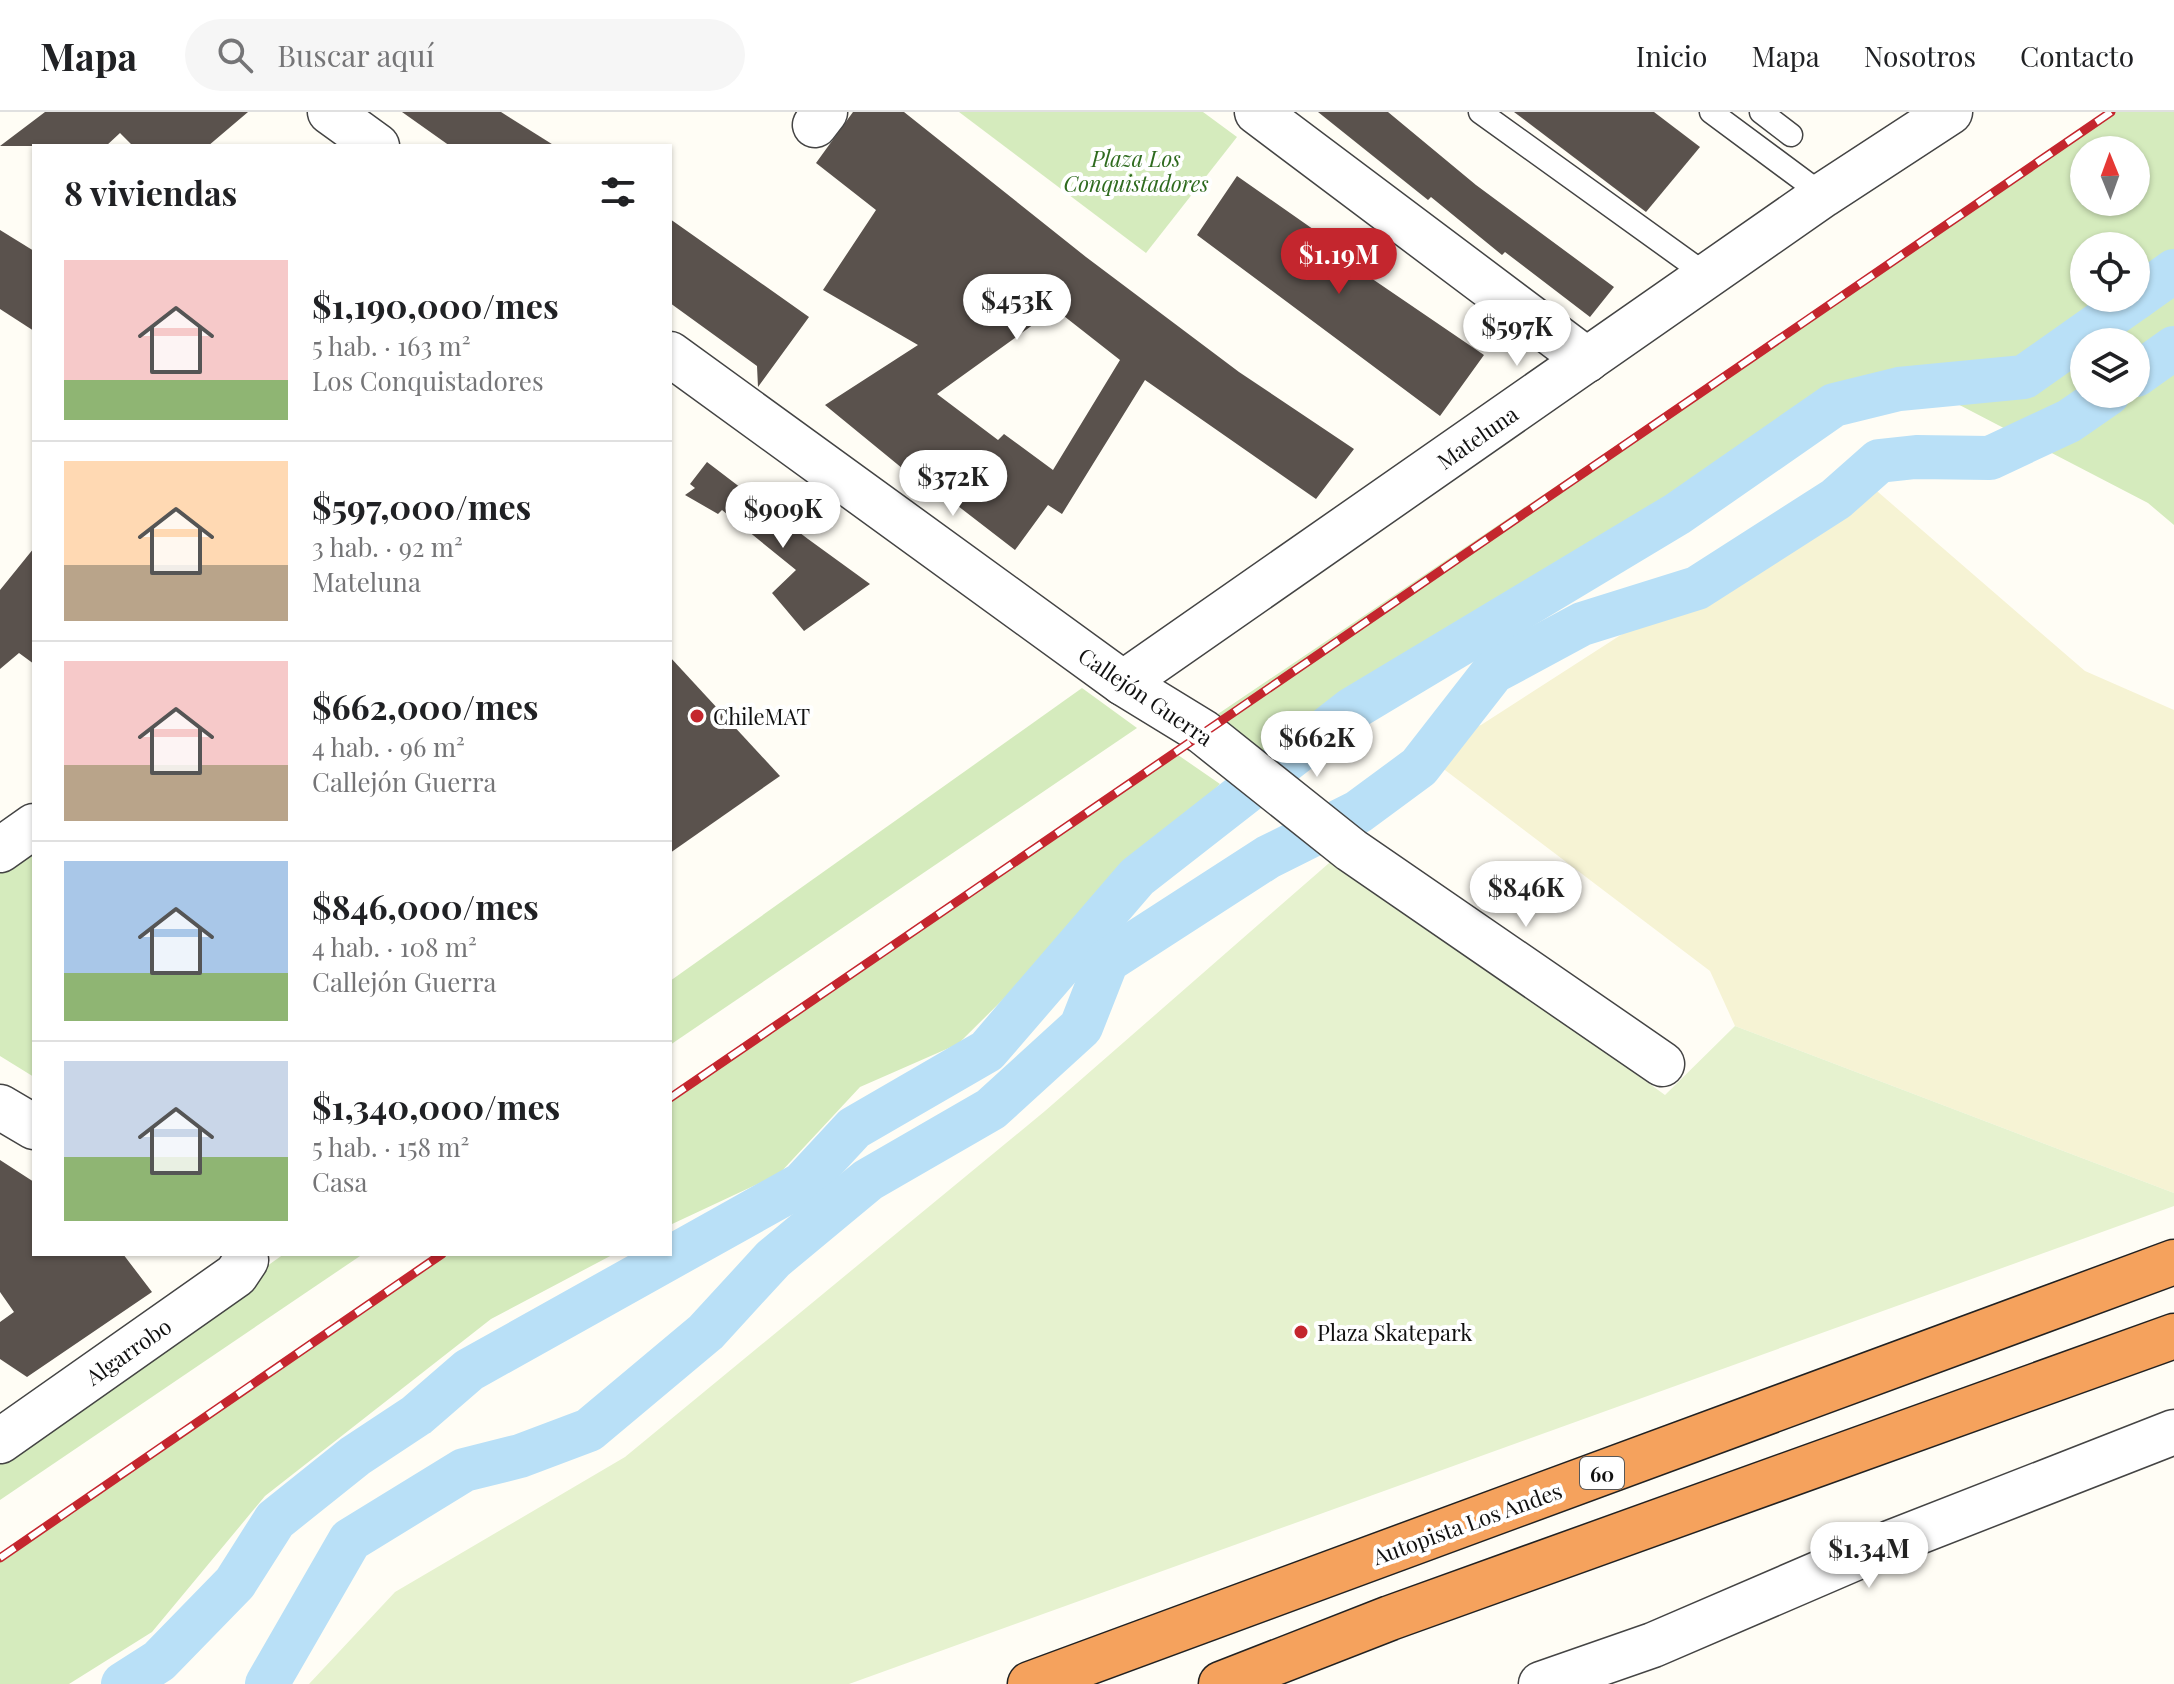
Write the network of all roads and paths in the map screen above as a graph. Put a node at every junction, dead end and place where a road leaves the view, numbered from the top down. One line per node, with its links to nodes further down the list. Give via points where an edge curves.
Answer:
1 (330, 112): 8 (street)
2 (1257, 112): 11 (street)
3 (1480, 112): 10 (lane)
4 (1711, 112): 9 (lane)
5 (1761, 112): 7 (lane)
6 (1950, 112): 9 (street, Mateluna)
7 (1791, 135)
8 (374, 144)
9 (1823, 195): 10 (street, Mateluna)
10 (1708, 276): 11 (street, Mateluna)
11 (1587, 360): 13 (street, Mateluna)
12 (674, 363): 13 (street, Callejón Guerra)
13 (1123, 683): 16 (street, Callejón Guerra, via 1203,732 1351,850)
14 (32, 827): 15 (street)
15 (0, 850)
16 (1662, 1064)
17 (0, 1107): 18 (street)
18 (32, 1126)
19 (245, 1256): 23 (street, Algarrobo, via 236,1275)
20 (2174, 1262): 24 (highway, Autopista Los Andes / 60)
21 (2174, 1336): 25 (highway, via 1390,1618)
22 (2174, 1432): 26 (street, via 1890,1543 1653,1645)
23 (0, 1441)
24 (1030, 1684)
25 (1221, 1684)
26 (1541, 1684)

